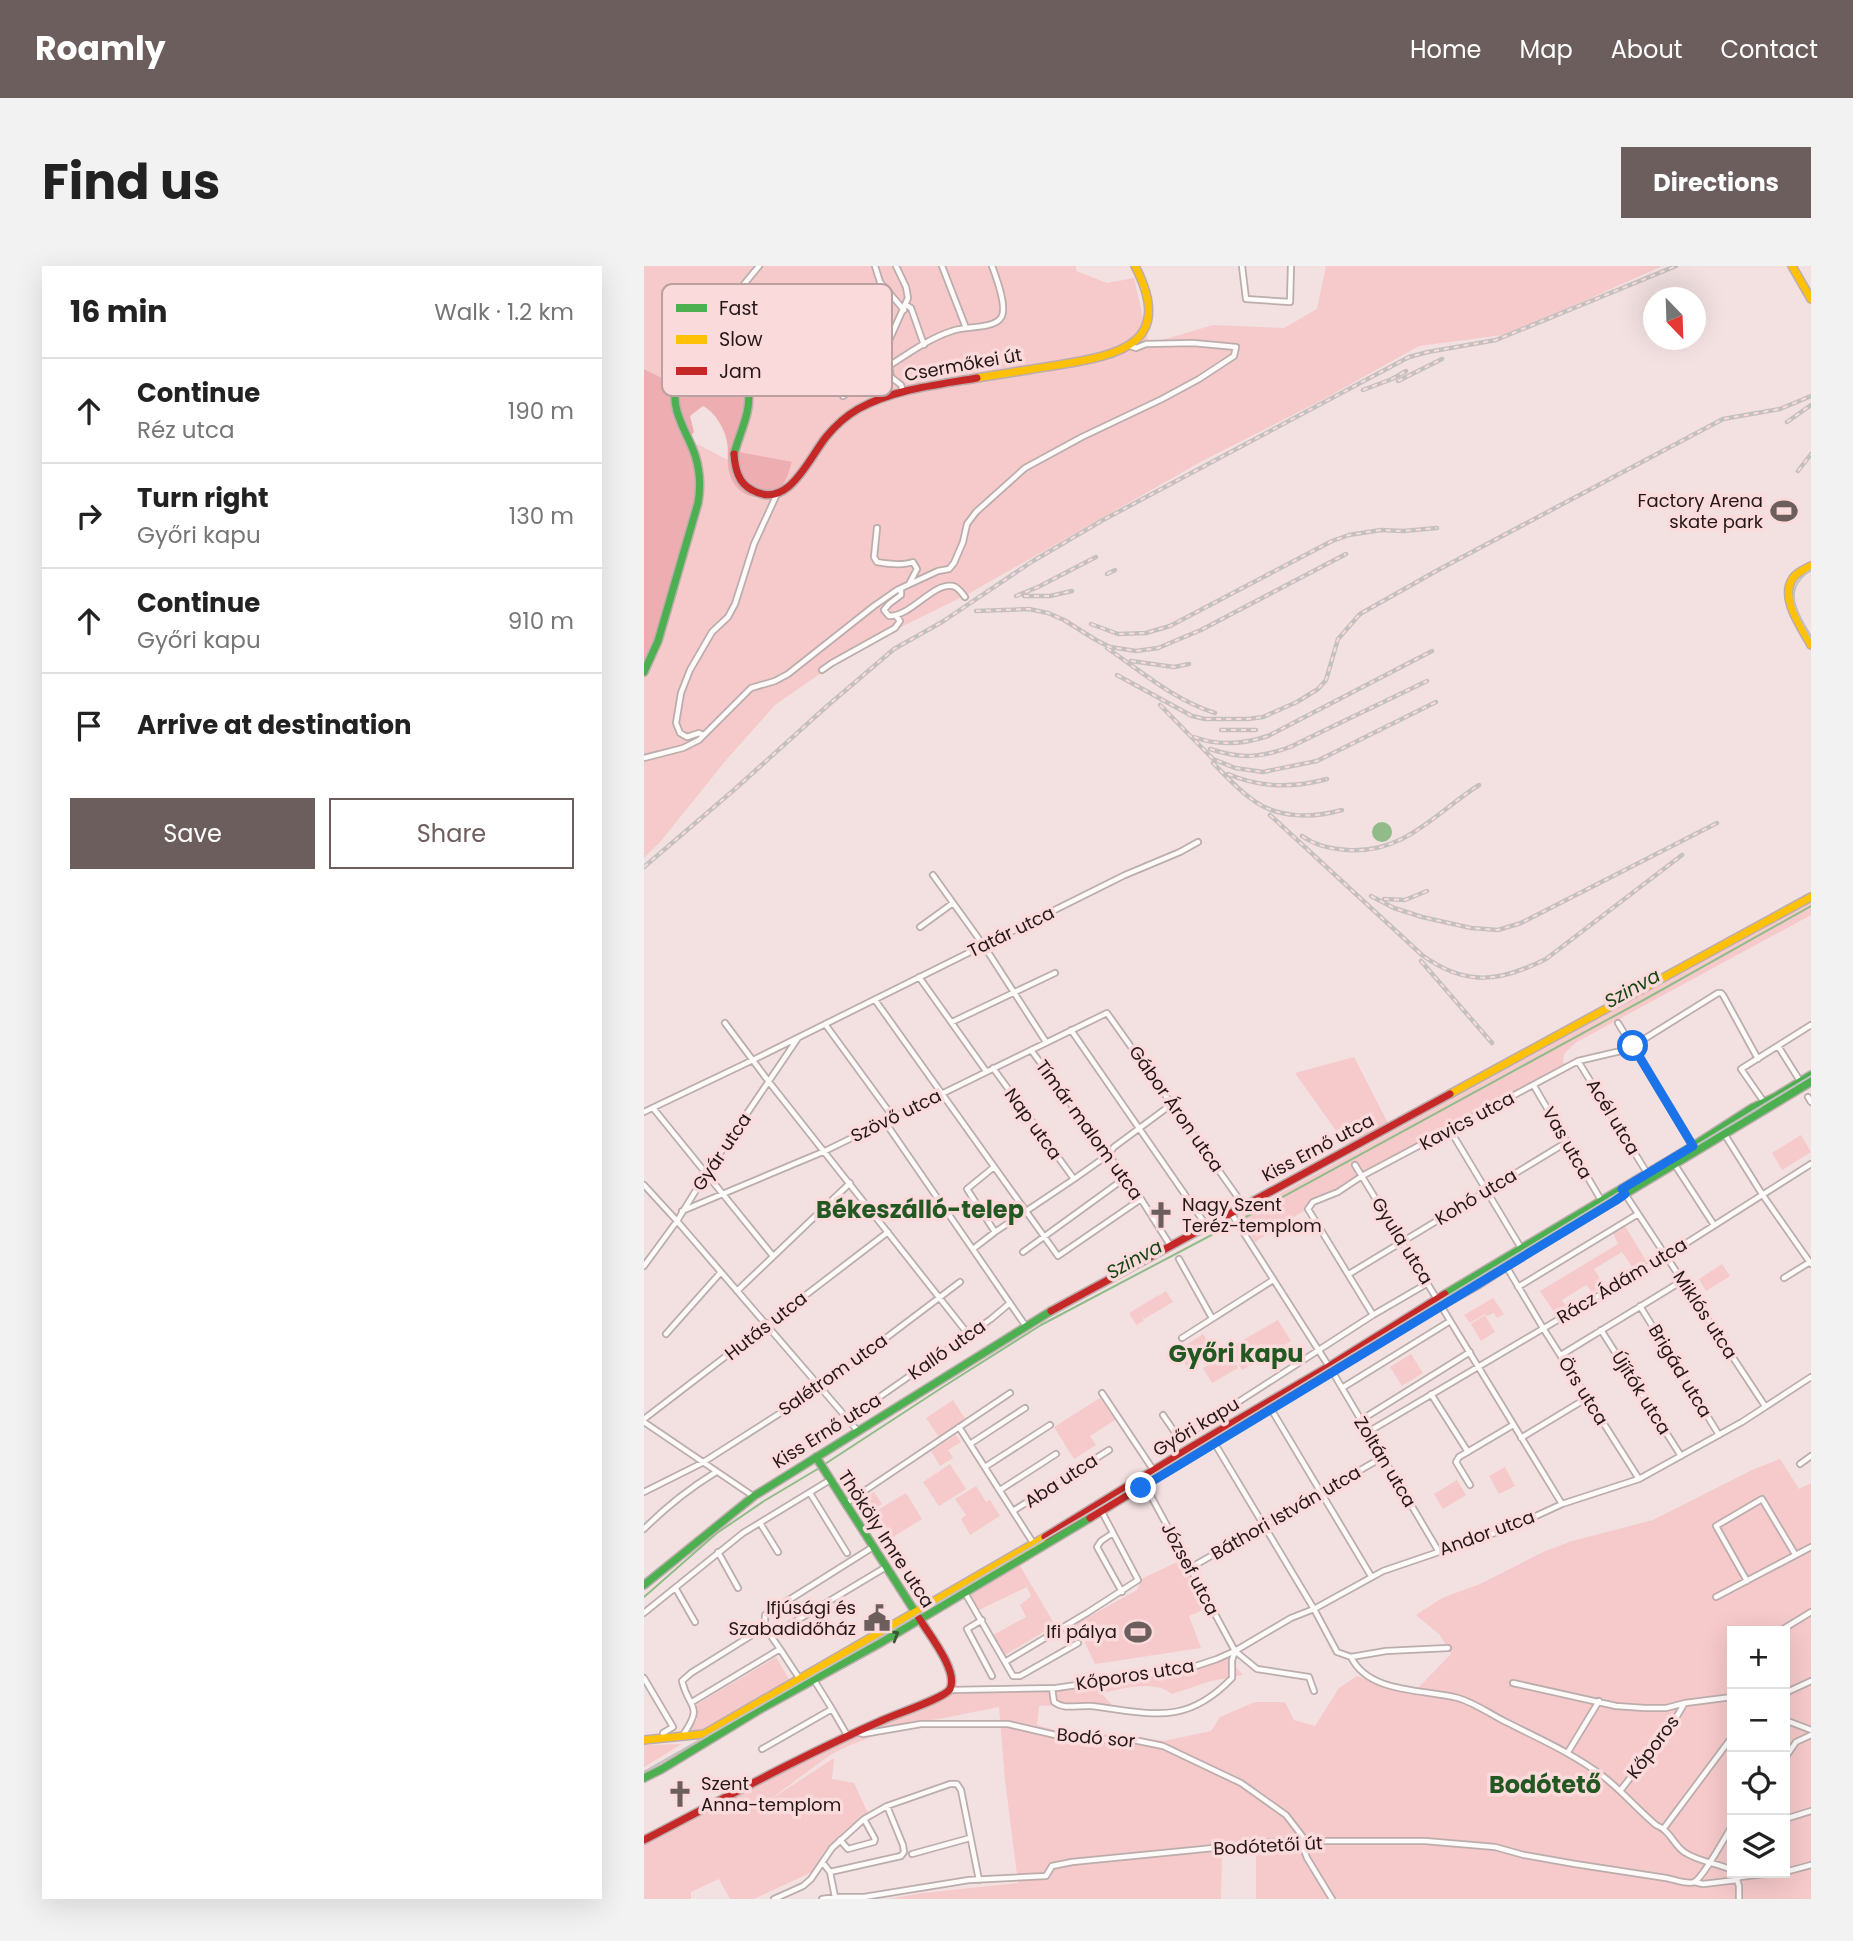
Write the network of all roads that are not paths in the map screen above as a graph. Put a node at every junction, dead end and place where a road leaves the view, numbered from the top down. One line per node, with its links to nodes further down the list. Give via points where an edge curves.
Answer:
1 (759, 266): 10 (street)
2 (875, 266): 11 (street)
3 (896, 266): 15 (street, via 906,287)
4 (942, 266): 16 (street)
5 (992, 266): 16 (street, via 1002,318)
6 (1135, 266): 19 (street, via 1150,307 1144,330)
7 (1242, 266): 8 (street, via 1246,299 1290,302)
8 (1291, 266)
9 (1792, 266): 12 (street)
10 (744, 284)
11 (882, 284)
12 (1808, 284): 14 (street)
13 (892, 294): 15 (street)
14 (1811, 299)
15 (905, 308): 17 (street); 18 (street, via 911,307)
16 (966, 328): 18 (street)
17 (892, 332)
18 (924, 345): 20 (street)
19 (1129, 346): 22 (street, Csermőkei út, via 1082,361); 30 (street, via 1193,343 1236,347 1234,356 1199,379 1025,468 976,512 949,569)
20 (892, 364)
21 (892, 378): 22 (street)
22 (904, 392): 23 (street, Csermőkei út)
23 (892, 395)
24 (675, 396): 36 (street, via 695,456 698,503 658,641)
25 (748, 396): 27 (street, via 735,467 753,490)
26 (889, 396): 27 (street, Csermőkei út, via 849,415 825,438 795,482)
27 (778, 493): 37 (street, via 754,544 735,604 712,632 681,693 676,723 680,733)
28 (877, 528): 30 (street, via 874,558 884,564 914,562 918,569)
29 (1811, 566): 34 (street, via 1793,577 1789,589 1791,605)
30 (909, 584): 31 (street)
31 (897, 590): 33 (street, via 901,595 884,610 889,617); 37 (street, via 788,674 751,688)
32 (965, 597): 33 (street, via 956,587 942,588)
33 (896, 616): 35 (street, via 900,621 895,628)
34 (1811, 645)
35 (822, 670)
36 (644, 672)
37 (703, 735): 38 (street, via 690,745)
38 (644, 758)
39 (1198, 842): 44 (street, Tatár utca)
40 (933, 875): 42 (street)
41 (1811, 897): 102 (street, Kiss Ernő utca)
42 (953, 903): 43 (street); 44 (street)
43 (920, 927)
44 (984, 946): 46 (street, Tatár utca); 47 (street)
45 (1055, 973): 47 (street)
46 (919, 978): 48 (street, Tatár utca); 50 (street)
47 (1014, 992): 50 (street); 57 (street)
48 (875, 999): 53 (street, Tatár utca); 71 (street)
49 (1107, 1013): 55 (street, Szövő utca); 73 (street, Gábor Áron utca)
50 (952, 1022): 65 (street)
51 (726, 1023): 62 (street)
52 (1618, 1023): 58 (street)
53 (825, 1024): 56 (street, Tatár utca); 76 (street)
54 (1811, 1025): 59 (street)
55 (1071, 1030): 57 (street, Szövő utca); 78 (street)
56 (799, 1037): 62 (street, Tatár utca); 68 (street, Gyár utca)
57 (1046, 1042): 60 (street, Szövő utca)
58 (1633, 1046): 61 (street, Kavics utca, via 1721,993); 63 (street, Kavics utca); 82 (street)
59 (1778, 1046): 61 (street); 67 (street)
60 (1031, 1050): 64 (street, Szövő utca); 84 (street, Tímár malom utca)
61 (1758, 1059): 72 (street, via 1741,1069)
62 (753, 1060): 68 (street); 74 (street, Tatár utca)
63 (1578, 1061): 70 (street, Kavics utca); 89 (street, Acél utca)
64 (993, 1068): 65 (street, Szövő utca); 93 (street, Nap utca)
65 (986, 1071): 71 (street, Szövő utca)
66 (1811, 1075): 67 (street, Győri kapu)
67 (1800, 1081): 72 (street, Győri kapu)
68 (769, 1082): 83 (street); 90 (street, Gyár utca)
69 (1811, 1082): 80 (street, Győri kapu)
70 (1534, 1086): 79 (street, Kavics utca); 81 (street, Vas utca)
71 (942, 1093): 76 (street, Szövő utca); 88 (street)
72 (1764, 1102): 82 (street, Győri kapu)
73 (1172, 1104): 78 (street); 102 (street, Gábor Áron utca)
74 (653, 1108): 75 (street, Tatár utca); 90 (street)
75 (644, 1112)
76 (893, 1117): 77 (street, Szövő utca)
77 (884, 1122): 83 (street, Szövő utca); 115 (street)
78 (1140, 1127): 84 (street); 109 (street)
79 (1450, 1130): 91 (street, Kavics utca); 96 (street)
80 (1725, 1135): 87 (street, Győri kapu); 99 (street)
81 (1567, 1142): 96 (street, Kohó utca); 101 (street, Vas utca)
82 (1693, 1146): 89 (street, Győri kapu)
83 (824, 1151): 94 (street); 98 (street, Szövő utca)
84 (1108, 1155): 92 (street, Tímár malom utca); 93 (street)
85 (1811, 1164): 99 (street, Rácz Ádám utca)
86 (1355, 1165): 91 (street, Gyula utca)
87 (1675, 1165): 97 (street, Győri kapu); 108 (street)
88 (994, 1167): 104 (street); 111 (street, via 967,1189)
89 (1647, 1173): 97 (street, Győri kapu)
90 (706, 1174): 98 (street); 103 (street, Gyár utca)
91 (1362, 1176): 113 (street, Gyula utca); 125 (street, Kavics utca, via 1312,1202 1308,1209)
92 (1125, 1178): 100 (street, Tímár malom utca); 112 (street)
93 (1074, 1179): 104 (street)
94 (850, 1183): 110 (street); 118 (street)
95 (644, 1185): 107 (street)
96 (1486, 1191): 113 (street, Kohó utca); 116 (street)
97 (1623, 1191): 101 (street, Győri kapu); 105 (street, Miklós utca); 123 (street, Győri kapu)
98 (723, 1194): 103 (street, Szövő utca); 118 (street)
99 (1762, 1194): 108 (street, Rácz Ádám utca); 121 (street)
100 (1140, 1199): 112 (street, via 1058,1256); 114 (street, Tímár malom utca)
101 (1601, 1201): 116 (street, Győri kapu)
102 (1244, 1206): 106 (street, Kiss Ernő utca)
103 (682, 1211): 107 (street, Gyár utca)
104 (1026, 1211): 111 (street); 112 (street)
105 (1638, 1214): 119 (street, Miklós utca); 131 (street)
106 (1233, 1215): 109 (street, Kiss Ernő utca); 127 (street, Zoltán utca)
107 (677, 1221): 122 (street, Gyár utca); 124 (street)
108 (1714, 1225): 119 (street, Rácz Ádám utca)
109 (1207, 1226): 114 (street, Kiss Ernő utca)
110 (888, 1232): 133 (street); 140 (street, Hutás utca)
111 (995, 1232): 115 (street)
112 (1043, 1236): 117 (street)
113 (1403, 1241): 125 (street, Kohó utca); 130 (street, Gyula utca)
114 (1170, 1245): 141 (street, Kiss Ernő utca)
115 (973, 1249): 134 (street)
116 (1521, 1249): 135 (street, Győri kapu)
117 (1023, 1252)
118 (773, 1256): 132 (street)
119 (1666, 1256): 128 (street, Miklós utca); 142 (street, Rácz Ádám utca)
120 (1179, 1259): 138 (street)
121 (1811, 1263): 126 (street)
122 (644, 1266)
123 (1506, 1266): 131 (street, Örs utca); 135 (street, Győri kapu)
124 (721, 1272): 132 (street); 145 (street)
125 (1349, 1274): 137 (street)
126 (1784, 1278)
127 (1273, 1280): 138 (street); 147 (street, Zoltán utca)
128 (1682, 1281): 136 (street); 159 (street, Miklós utca)
129 (960, 1282): 133 (street, Salétrom utca)
130 (1428, 1283): 135 (street, Gyula utca); 137 (street, Győri kapu)
131 (1518, 1287): 142 (street, Örs utca)
132 (737, 1291): 140 (street)
133 (940, 1297): 144 (street); 153 (street, Salétrom utca)
134 (1010, 1303): 141 (street); 144 (street, Kalló utca)
135 (1440, 1303): 148 (street, Gyula utca); 151 (street, Győri kapu)
136 (1640, 1306): 143 (street); 171 (street, Brigád utca)
137 (1373, 1315): 147 (street, Győri kapu)
138 (1212, 1318): 146 (street)
139 (1447, 1323): 154 (street)
140 (767, 1325): 153 (street); 164 (street, Hutás utca)
141 (1025, 1325): 169 (street, Kiss Ernő utca)
142 (1543, 1328): 149 (street, Örs utca); 150 (street, Rácz Ádám utca)
143 (1601, 1330): 149 (street); 178 (street, Újítók utca)
144 (968, 1334): 163 (street, Kalló utca)
145 (666, 1335)
146 (1182, 1338)
147 (1317, 1350): 151 (street, Zoltán utca); 162 (street, Győri kapu, via 1181,1437)
148 (1470, 1352): 150 (street, Gyula utca); 165 (street)
149 (1560, 1355): 158 (street, Örs utca)
150 (1478, 1366): 157 (street, Rácz Ádám utca); 167 (street, Gyula utca)
151 (1330, 1369): 154 (street, Zoltán utca); 161 (street, Győri kapu); 186 (street, Győri kapu)
152 (1811, 1377): 159 (street, Andor utca)
153 (821, 1387): 163 (street); 182 (street, Salétrom utca)
154 (1342, 1388): 165 (street, Zoltán utca)
155 (1102, 1392): 186 (street)
156 (1010, 1393): 168 (street)
157 (1431, 1394): 170 (street, Rácz Ádám utca); 176 (street)
158 (1587, 1398): 172 (street); 187 (street, Örs utca)
159 (1765, 1406): 171 (street, Andor utca)
160 (1026, 1408): 173 (street)
161 (1271, 1408): 174 (street, Győri kapu); 194 (street)
162 (1163, 1415)
163 (848, 1419): 169 (street)
164 (644, 1421): 182 (street)
165 (1361, 1421): 170 (street, Zoltán utca)
166 (1050, 1425): 184 (street)
167 (1513, 1425): 172 (street, Gyula utca); 176 (street)
168 (959, 1427): 173 (street, Aba utca); 198 (street)
169 (857, 1430): 181 (street, Kiss Ernő utca)
170 (1368, 1432): 180 (street, Zoltán utca)
171 (1719, 1435): 178 (street, Andor utca)
172 (1521, 1438): 199 (street, Gyula utca)
173 (970, 1444): 184 (street, Aba utca)
174 (1215, 1444): 186 (street, Győri kapu); 203 (street)
175 (1109, 1450): 200 (street, Aba utca)
176 (1468, 1452): 190 (street, via 1456,1462)
177 (1056, 1454): 192 (street, Aba utca)
178 (1681, 1456): 187 (street, Andor utca)
179 (1811, 1456): 183 (street)
180 (1382, 1457): 194 (street, Báthori István utca); 211 (street, Zoltán utca)
181 (817, 1459): 188 (street, Thököly Imre utca); 196 (street, Kiss Ernő utca)
182 (702, 1463): 185 (street); 193 (street, Salétrom utca)
183 (1800, 1464)
184 (985, 1467): 192 (street, Aba utca)
185 (716, 1472): 191 (street); 204 (street)
186 (1156, 1474): 189 (street, Győri kapu)
187 (1639, 1479): 199 (street, Andor utca)
188 (830, 1480): 195 (street); 198 (street, Thököly Imre utca)
189 (1143, 1482): 201 (street, Győri kapu); 207 (street, Győri kapu); 215 (street, József utca)
190 (1470, 1485)
191 (741, 1488): 196 (street); 197 (street)
192 (1000, 1490): 200 (street, Aba utca)
193 (644, 1492)
194 (1320, 1492): 203 (street, Báthori István utca); 216 (street)
195 (810, 1493): 202 (street); 212 (street)
196 (754, 1496): 197 (street, Kiss Ernő utca)
197 (744, 1504): 218 (street, Kiss Ernő utca)
198 (845, 1504): 206 (street, Thököly Imre utca)
199 (1562, 1504): 211 (street, Andor utca)
200 (1013, 1511): 207 (street, Aba utca)
201 (1102, 1511): 205 (street); 207 (street, Győri kapu)
202 (760, 1522): 209 (street); 210 (street)
203 (1263, 1525): 215 (street, Báthori István utca); 224 (street)
204 (644, 1529)
205 (1113, 1533): 221 (street, via 1097,1547); 221 (street, via 1138,1580)
206 (874, 1546): 214 (street, Thököly Imre utca); 232 (street, via 765,1615)
207 (1036, 1546): 222 (street, Győri kapu); 228 (street, Győri kapu)
208 (1811, 1547): 213 (street)
209 (718, 1552): 219 (street); 220 (street)
210 (778, 1552)
211 (1439, 1552): 216 (street, Andor utca)
212 (847, 1553)
213 (1795, 1554): 217 (street); 217 (street, via 1762,1499 1716,1526)
214 (886, 1567): 228 (street, Thököly Imre utca); 233 (street)
215 (1190, 1569): 238 (street, József utca)
216 (1371, 1576): 224 (street, Andor utca)
217 (1747, 1581): 223 (street)
218 (644, 1585)
219 (738, 1588)
220 (671, 1590): 227 (street); 230 (street, via 676,1589)
221 (1122, 1591): 240 (street)
222 (965, 1592): 225 (street, Győri kapu); 229 (street)
223 (1716, 1597)
224 (1314, 1609): 238 (street, Andor utca); 239 (street, via 1338,1652)
225 (934, 1610): 228 (street, Győri kapu); 234 (street, Thököly Imre utca)
226 (1811, 1612): 231 (street)
227 (644, 1613)
228 (917, 1616): 234 (street, Thököly Imre utca); 241 (street, Győri kapu, via 882,1642)
229 (982, 1620): 240 (street); 242 (street, via 967,1629)
230 (695, 1622)
231 (1788, 1626)
232 (765, 1627): 233 (street); 252 (street, via 682,1681)
233 (771, 1636): 237 (street)
234 (931, 1637): 248 (street, Thököly Imre utca, via 952,1674)
235 (1078, 1643): 240 (street, Kőporos utca, via 1020,1676 1013,1676)
236 (1448, 1648): 239 (street)
237 (780, 1649): 245 (street); 252 (street)
238 (1235, 1651): 247 (street, Kőporos utca, via 1187,1670); 247 (street, Kőporos utca, via 1232,1678 1224,1687 1197,1706 1169,1714 1060,1706 1054,1702); 249 (street, via 1257,1669 1309,1677)
239 (1351, 1657): 266 (street, via 1364,1673 1383,1683 1459,1698)
240 (1004, 1662)
241 (812, 1676): 245 (street, Győri kapu); 255 (street)
242 (992, 1676)
243 (644, 1678): 262 (street, via 673,1727)
244 (1811, 1681): 250 (street)
245 (801, 1682): 261 (street, Győri kapu, via 704,1734); 268 (street, Győri kapu)
246 (1513, 1683): 253 (street, Kőporos)
247 (1052, 1688): 248 (street, Kőporos utca)
248 (950, 1690): 258 (street)
249 (1314, 1691)
250 (1790, 1691)
251 (1727, 1698): 254 (street, Kőporos)
252 (692, 1702): 261 (street, via 694,1719)
253 (1600, 1702): 254 (street, Kőporos, via 1645,1709); 266 (street)
254 (1685, 1703): 269 (street, Kőporos)
255 (832, 1709): 259 (street); 265 (street)
256 (1790, 1722): 257 (street)
257 (1809, 1729): 260 (street)
258 (856, 1731): 259 (street); 279 (street, Bodó sor, via 863,1734 921,1724 1008,1724 1064,1737 1124,1738 1163,1746 1251,1789 1286,1815)
259 (847, 1735): 277 (street)
260 (1808, 1736): 267 (street)
261 (682, 1737): 262 (street, Győri kapu)
262 (663, 1738): 263 (street, Győri kapu)
263 (644, 1740)
264 (1727, 1744): 274 (street)
265 (762, 1749)
266 (1568, 1752): 269 (street)
267 (1789, 1752)
268 (644, 1778)
269 (1620, 1791): 274 (street)
270 (887, 1806): 273 (street); 276 (street, via 957,1784); 286 (street, via 903,1845 901,1856)
271 (1811, 1811): 272 (street)
272 (1790, 1817)
273 (863, 1819): 278 (street); 278 (street, via 874,1842 848,1849)
274 (1664, 1828): 282 (street, via 1681,1850)
275 (1727, 1834): 282 (street)
276 (970, 1838): 280 (street); 289 (street)
277 (644, 1840)
278 (840, 1840): 281 (street)
279 (1304, 1842): 289 (street, Bodótetői út, via 1072,1862 1052,1866 1046,1876); 290 (street, Bodótetői út, via 1425,1841 1495,1847); 294 (street, Bodó sor, via 1307,1858)
280 (912, 1854)
281 (822, 1863): 286 (street); 292 (street, via 803,1886)
282 (1708, 1863): 284 (street); 290 (street)
283 (1811, 1865): 285 (street)
284 (1727, 1871)
285 (1790, 1871)
286 (830, 1872): 291 (street)
287 (1727, 1877): 290 (street, Bodótetői út)
288 (1737, 1878): 295 (street)
289 (979, 1880): 291 (street, Bodótetői út)
290 (1693, 1882)
291 (835, 1897): 293 (street, Bodótetői út)
292 (774, 1899)
293 (822, 1899)
294 (1332, 1899)
295 (1738, 1899)

